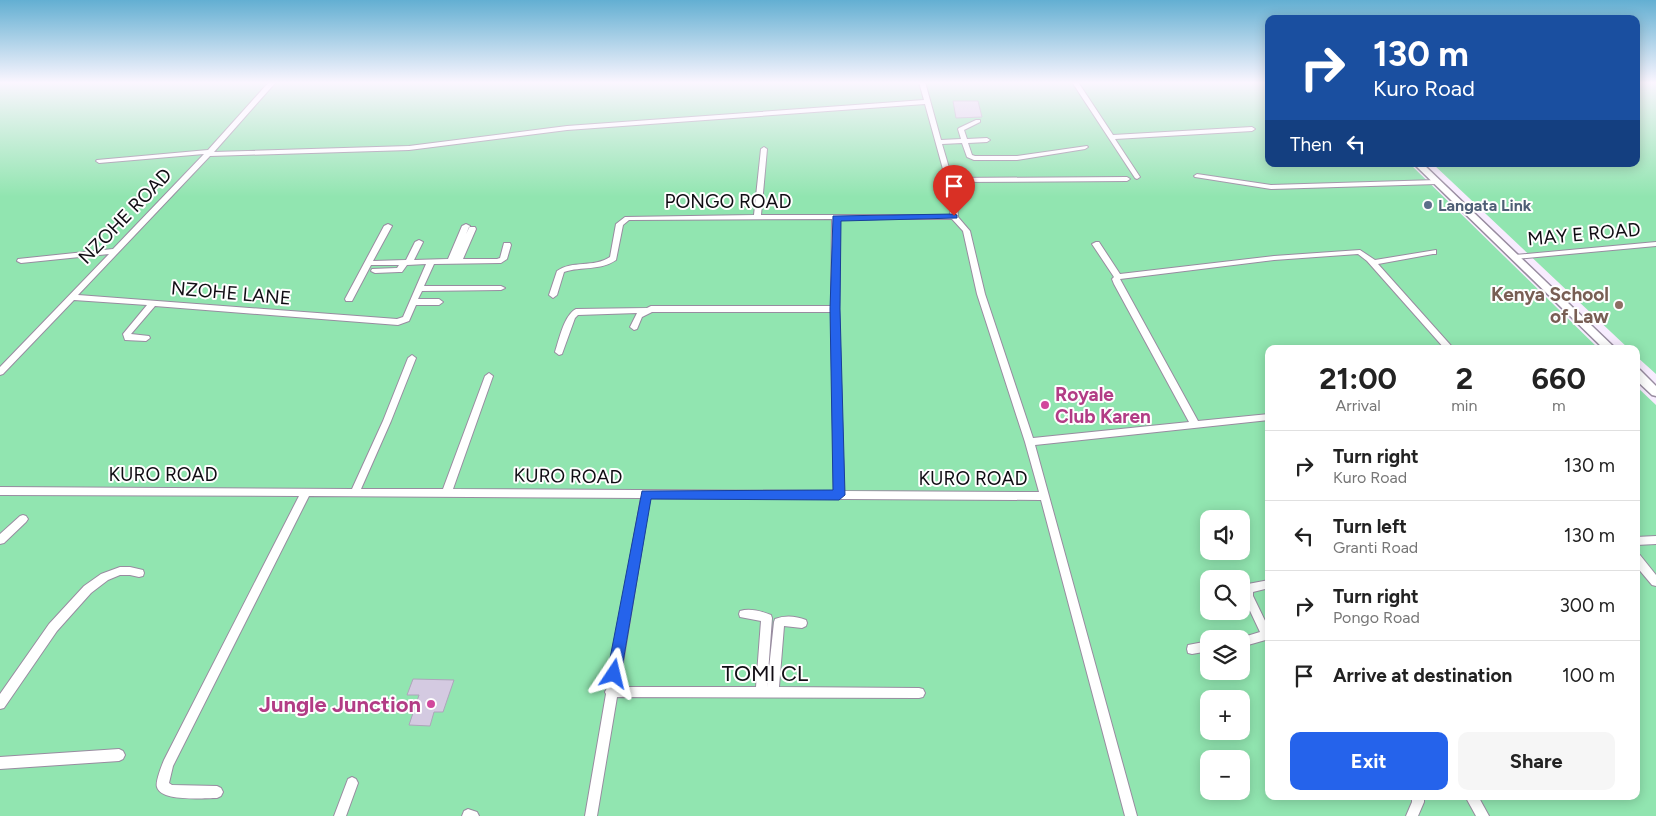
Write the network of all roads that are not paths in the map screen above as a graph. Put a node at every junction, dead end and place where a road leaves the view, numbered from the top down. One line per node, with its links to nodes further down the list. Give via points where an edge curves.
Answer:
1 (239, 120): 13 (street, NZOHE ROAD)
2 (677, 120): 13 (street, via 567,128 409,148)
3 (933, 120): 10 (street)
4 (1100, 120): 7 (street)
5 (978, 121): 9 (street, via 961,129)
6 (1252, 129): 7 (street)
7 (1111, 137): 17 (street)
8 (987, 140): 9 (street)
9 (965, 141): 10 (street); 11 (street, via 969,156 974,158 1017,158)
10 (938, 142): 19 (street)
11 (1085, 147)
12 (764, 149): 22 (street)
13 (209, 153): 14 (street); 30 (street, NZOHE ROAD)
14 (99, 161)
15 (1421, 167): 20 (street)
16 (1197, 176): 20 (street, via 1245,186 1271,187)
17 (1137, 177)
18 (1127, 179): 19 (street, via 1066,182 1019,178)
19 (949, 180): 21 (street)
20 (1437, 182): 32 (street)
21 (954, 216): 23 (street, PONGO ROAD); 63 (street, via 966,231 981,294)
22 (757, 218): 23 (street, PONGO ROAD); 43 (street, PONGO ROAD, via 627,218 620,224 613,258 605,264 561,271)
23 (836, 218): 49 (street)
24 (388, 226): 38 (street)
25 (469, 227): 36 (street)
26 (419, 242): 34 (street)
27 (1096, 244): 40 (street)
28 (1656, 244): 32 (street, MAY E ROAD)
29 (508, 245): 36 (street, via 501,260)
30 (114, 251): 33 (street); 44 (street, NZOHE ROAD)
31 (1433, 252): 37 (street)
32 (1515, 257): 54 (street)
33 (21, 261)
34 (407, 262): 35 (street); 38 (street); 39 (street, via 399,270)
35 (431, 262): 36 (street); 42 (street)
36 (454, 262)
37 (1374, 262): 40 (street, via 1363,253 1353,251); 53 (street)
38 (368, 263): 45 (street)
39 (375, 271)
40 (1118, 277): 62 (street, via 1118,284)
41 (501, 288): 42 (street)
42 (420, 289): 46 (street)
43 (553, 296)
44 (71, 297): 48 (street, NZOHE LANE); 57 (street, NZOHE ROAD)
45 (349, 298)
46 (414, 302): 47 (street); 48 (street, NZOHE LANE, via 406,318 398,322)
47 (438, 302)
48 (153, 303): 52 (street, via 128,334 128,338)
49 (835, 309): 50 (street); 69 (street)
50 (646, 310): 51 (street, via 639,314); 55 (street, via 576,312)
51 (634, 327)
52 (146, 338)
53 (1447, 345)
54 (1607, 345)
55 (559, 352)
56 (412, 358): 66 (street)
57 (0, 372)
58 (489, 376): 67 (street)
59 (1640, 378): 60 (street)
60 (1656, 392)
61 (1265, 417): 62 (street)
62 (1195, 424): 63 (street)
63 (1031, 446): 70 (street)
64 (0, 491): 65 (street, KURO ROAD)
65 (306, 492): 66 (street, KURO ROAD); 93 (street, via 162,780 162,786 170,790)
66 (355, 492): 67 (street, KURO ROAD)
67 (447, 492): 68 (street, KURO ROAD)
68 (646, 494): 69 (street, KURO ROAD); 86 (street)
69 (839, 495): 70 (street, KURO ROAD)
70 (1045, 496): 98 (street, KURO ROAD)
71 (23, 519): 72 (street)
72 (0, 540)
73 (1656, 540): 74 (street)
74 (1640, 541)
75 (1640, 563): 77 (street)
76 (139, 573): 89 (street, via 119,570 96,582 40,643)
77 (1656, 582)
78 (1265, 584): 81 (street, via 1252,586 1248,596)
79 (744, 614): 87 (street, via 766,618)
80 (802, 623): 87 (street, via 780,622)
81 (1265, 630)
82 (1265, 636): 83 (street)
83 (1250, 640)
84 (1200, 648): 85 (street)
85 (1192, 649)
86 (611, 692): 87 (street, TOMI CL); 97 (street)
87 (767, 693): 88 (street, TOMI CL)
88 (919, 693)
89 (0, 704)
90 (119, 755): 91 (street)
91 (0, 762)
92 (352, 783): 96 (street)
93 (217, 792)
94 (1417, 800): 99 (street)
95 (1473, 800): 100 (street)
96 (340, 816)
97 (591, 816)
98 (1131, 816)
99 (1412, 816)
100 (1483, 816)

